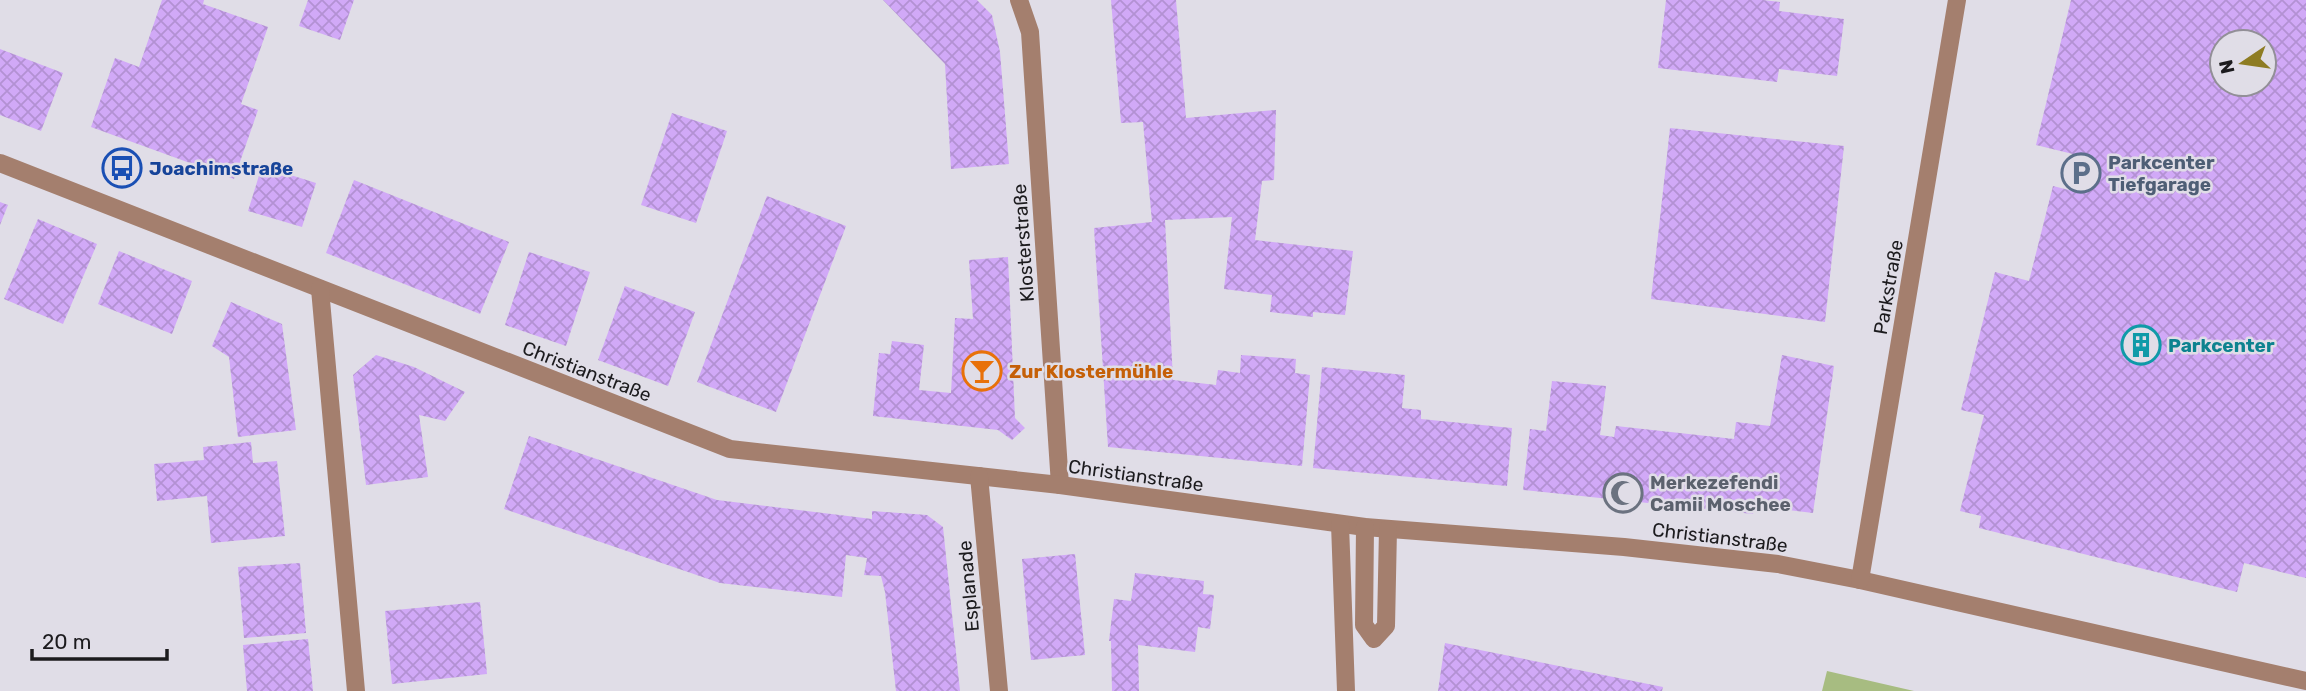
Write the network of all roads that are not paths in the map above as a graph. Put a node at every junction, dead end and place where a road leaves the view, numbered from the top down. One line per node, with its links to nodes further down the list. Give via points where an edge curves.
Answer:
1 (1019, 0): 6 (street, Klosterstraße, via 1030,32)
2 (1957, 0): 10 (street, Parkstraße)
3 (0, 163): 4 (street, Christianstraße)
4 (320, 289): 5 (street, Christianstraße, via 730,449); 12 (street)
5 (979, 476): 6 (street, Christianstraße); 13 (street, Esplanade)
6 (1060, 485): 7 (street, Christianstraße)
7 (1340, 524): 8 (street, Christianstraße); 14 (street)
8 (1365, 527): 9 (street, Christianstraße); 9 (street, via 1364,625 1374,639 1386,626)
9 (1388, 529): 10 (street, Christianstraße, via 1623,547 1778,564)
10 (1860, 580): 11 (street, Christianstraße)
11 (2306, 681)
12 (356, 691)
13 (999, 691)
14 (1346, 691)

